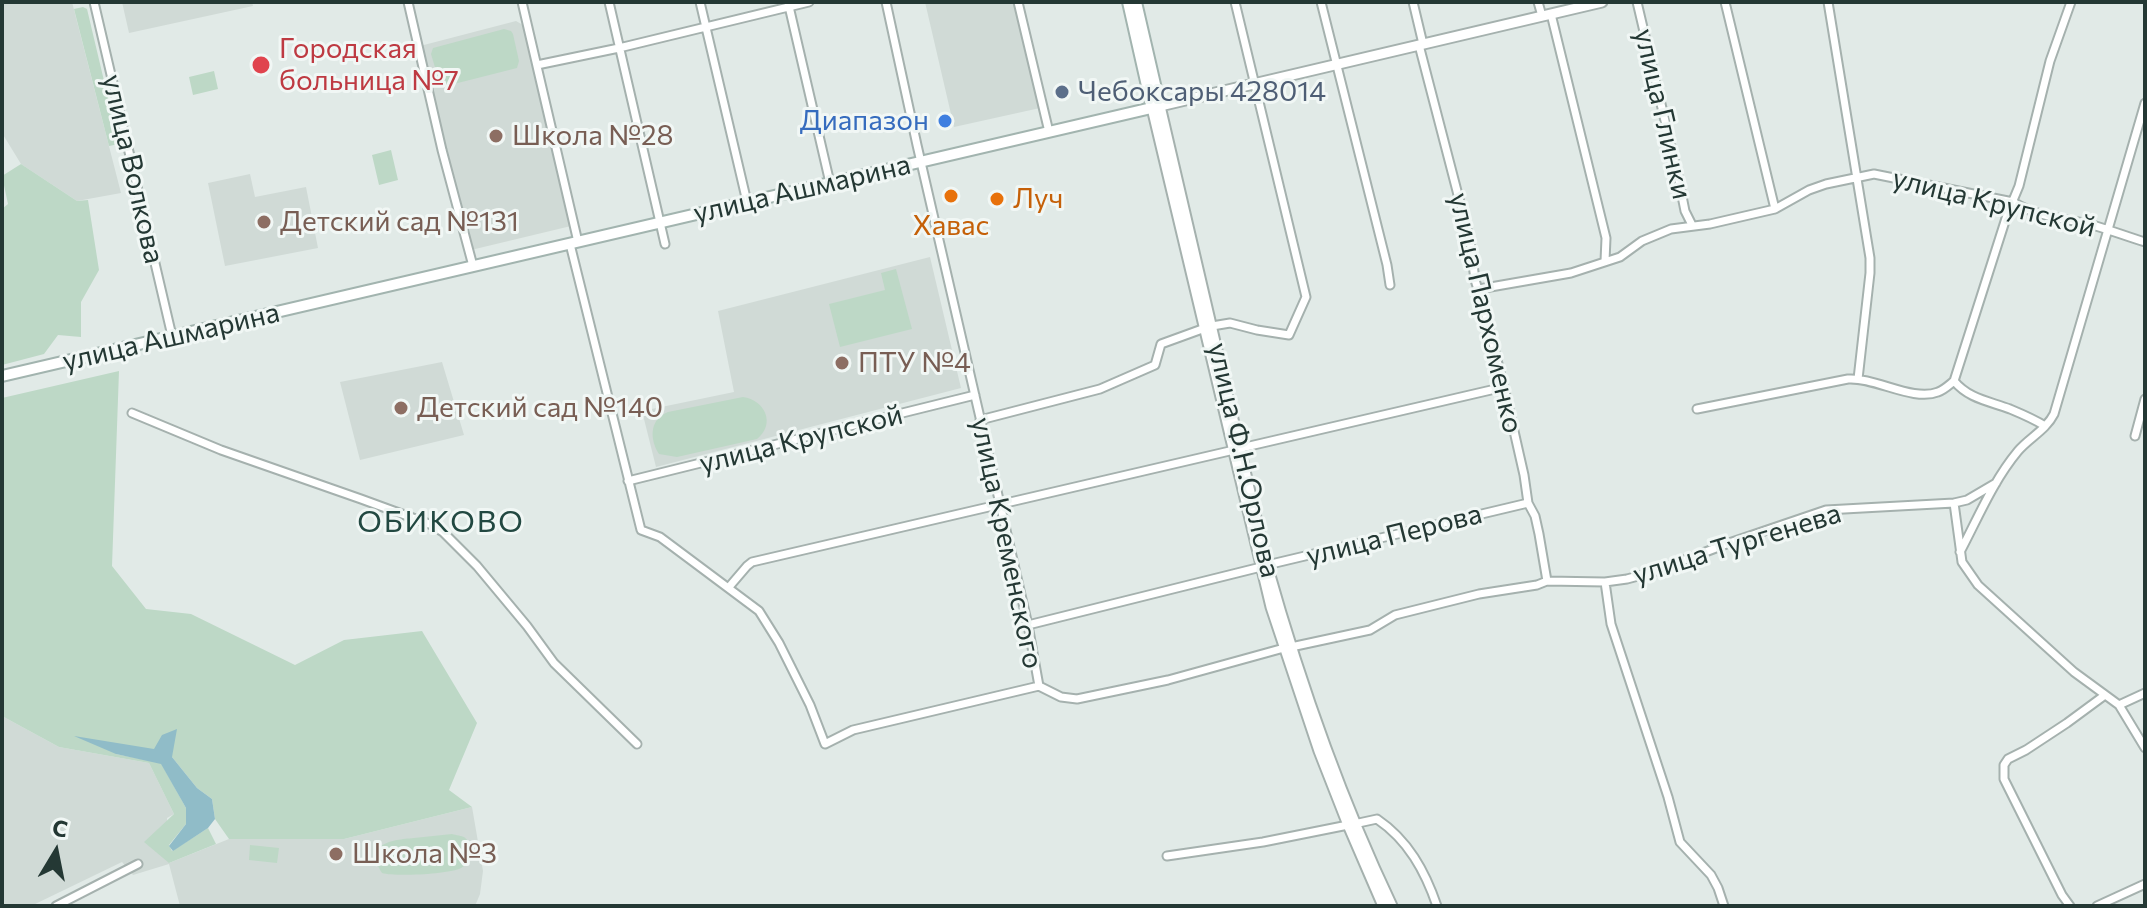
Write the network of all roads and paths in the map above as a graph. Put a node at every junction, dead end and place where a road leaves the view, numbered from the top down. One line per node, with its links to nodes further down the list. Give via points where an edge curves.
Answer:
1 (94, 2): 48 (street, улица Волкова)
2 (408, 2): 44 (street)
3 (522, 2): 26 (street)
4 (609, 2): 24 (street)
5 (700, 2): 22 (street)
6 (809, 2): 20 (street)
7 (886, 2): 31 (street, улица Кременского)
8 (1018, 2): 30 (street)
9 (1128, 2): 29 (main road, улица Ф.Н.Орлова)
10 (1136, 2): 29 (main road, улица Ф.Н.Орлова)
11 (1235, 2): 27 (street)
12 (1321, 2): 25 (street)
13 (1413, 2): 23 (street, улица Пархоменко)
14 (1538, 2): 21 (street)
15 (1602, 2): 21 (street, улица Ашмарина)
16 (1637, 2): 38 (street, улица Глинки)
17 (1725, 2): 36 (street)
18 (1828, 2): 32 (street)
19 (2071, 2): 35 (street)
20 (789, 4): 22 (street); 33 (street)
21 (1546, 15): 23 (street, улица Ашмарина); 43 (street, via 1606,238)
22 (705, 26): 24 (street); 34 (street)
23 (1421, 44): 25 (street, улица Ашмарина); 46 (street, улица Пархоменко)
24 (619, 48): 26 (street); 37 (street)
25 (1337, 64): 27 (street, улица Ашмарина); 45 (street)
26 (537, 65): 41 (street)
27 (1255, 83): 29 (street, улица Ашмарина); 47 (street, via 1306,297 1289,335 1230,323)
28 (2145, 103): 39 (street)
29 (1156, 107): 30 (main road, улица Ашмарина); 47 (street, улица Ф.Н.Орлова)
30 (1049, 132): 31 (main road, улица Ашмарина)
31 (921, 162): 33 (main road, улица Ашмарина); 53 (street, улица Кременского)
32 (1858, 177): 35 (street, улица Крупской, via 1874,174); 36 (street, улица Крупской, via 1809,190); 50 (street, via 1870,258)
33 (830, 183): 34 (main road, улица Ашмарина)
34 (747, 202): 37 (main road, улица Ашмарина)
35 (2013, 202): 39 (street, улица Крупской, via 2039,215); 51 (street)
36 (1775, 209): 38 (street, улица Крупской)
37 (660, 223): 41 (main road, улица Ашмарина); 42 (street)
38 (1692, 225): 43 (street, улица Крупской, via 1642,241)
39 (2106, 230): 40 (street, улица Крупской); 58 (street, via 2054,414)
40 (2145, 242)
41 (574, 243): 44 (main road, улица Ашмарина); 61 (street)
42 (665, 244)
43 (1605, 261): 46 (street, улица Крупской, via 1571,273)
44 (473, 266): 48 (main road, улица Ашмарина)
45 (1390, 285)
46 (1479, 289): 52 (street, улица Пархоменко)
47 (1209, 327): 57 (street, via 1161,344 1155,365 1100,389); 60 (street, улица Ф.Н.Орлова)
48 (172, 336): 49 (main road, улица Ашмарина)
49 (2, 376)
50 (1858, 379): 51 (street, via 1929,394); 55 (street)
51 (1954, 381): 58 (street, via 1973,397)
52 (1504, 387): 60 (street); 63 (street, улица Пархоменко)
53 (975, 395): 57 (street, улица Кременского); 61 (street, улица Крупской)
54 (2145, 399): 59 (street)
55 (1697, 409)
56 (132, 413): 78 (street, via 443,532 554,663)
57 (980, 420): 65 (street, улица Кременского)
58 (2045, 426): 62 (street, via 2018,451)
59 (2135, 436)
60 (1238, 449): 65 (street); 67 (street, улица Ф.Н.Орлова)
61 (628, 481): 70 (street, via 641,530 660,537)
62 (1996, 483): 64 (street, улица Тургенева); 66 (street)
63 (1528, 503): 67 (street, улица Перова); 68 (street, улица Пархоменко)
64 (1954, 503): 66 (street); 69 (street, улица Тургенева, via 1826,510 1653,572)
65 (1001, 505): 70 (street, via 752,562); 71 (street, улица Кременского)
66 (1960, 552): 75 (street, via 1978,585)
67 (1264, 566): 71 (street, улица Перова); 72 (street, улица Ф.Н.Орлова)
68 (1547, 581): 69 (street, улица Тургенева); 72 (street, улица Тургенева, via 1395,615 1370,630)
69 (1605, 582): 88 (street, via 1611,624 1680,842 1711,875)
70 (729, 587): 73 (street, via 759,611 779,643 825,744 853,730)
71 (1028, 625): 73 (street, улица Кременского)
72 (1288, 648): 76 (street, улица Тургенева, via 1168,680 1077,699); 80 (street, улица Ф.Н.Орлова, via 1319,751)
73 (1039, 686): 76 (street, улица Кременского)
74 (2145, 693): 77 (street)
75 (2105, 695): 77 (street); 89 (street, via 2008,759 2002,771)
76 (1061, 697)
77 (2119, 705): 79 (street)
78 (637, 744)
79 (2145, 748)
80 (1351, 824): 81 (street); 85 (street, улица Ф.Н.Орлова); 86 (street, улица Ф.Н.Орлова); 87 (street, via 1377,819 1399,836)
81 (1167, 856)
82 (138, 864): 84 (street)
83 (2145, 884): 90 (street)
84 (56, 906)
85 (1383, 906)
86 (1392, 906)
87 (1437, 906)
88 (1724, 906)
89 (2070, 906)
90 (2097, 906)

